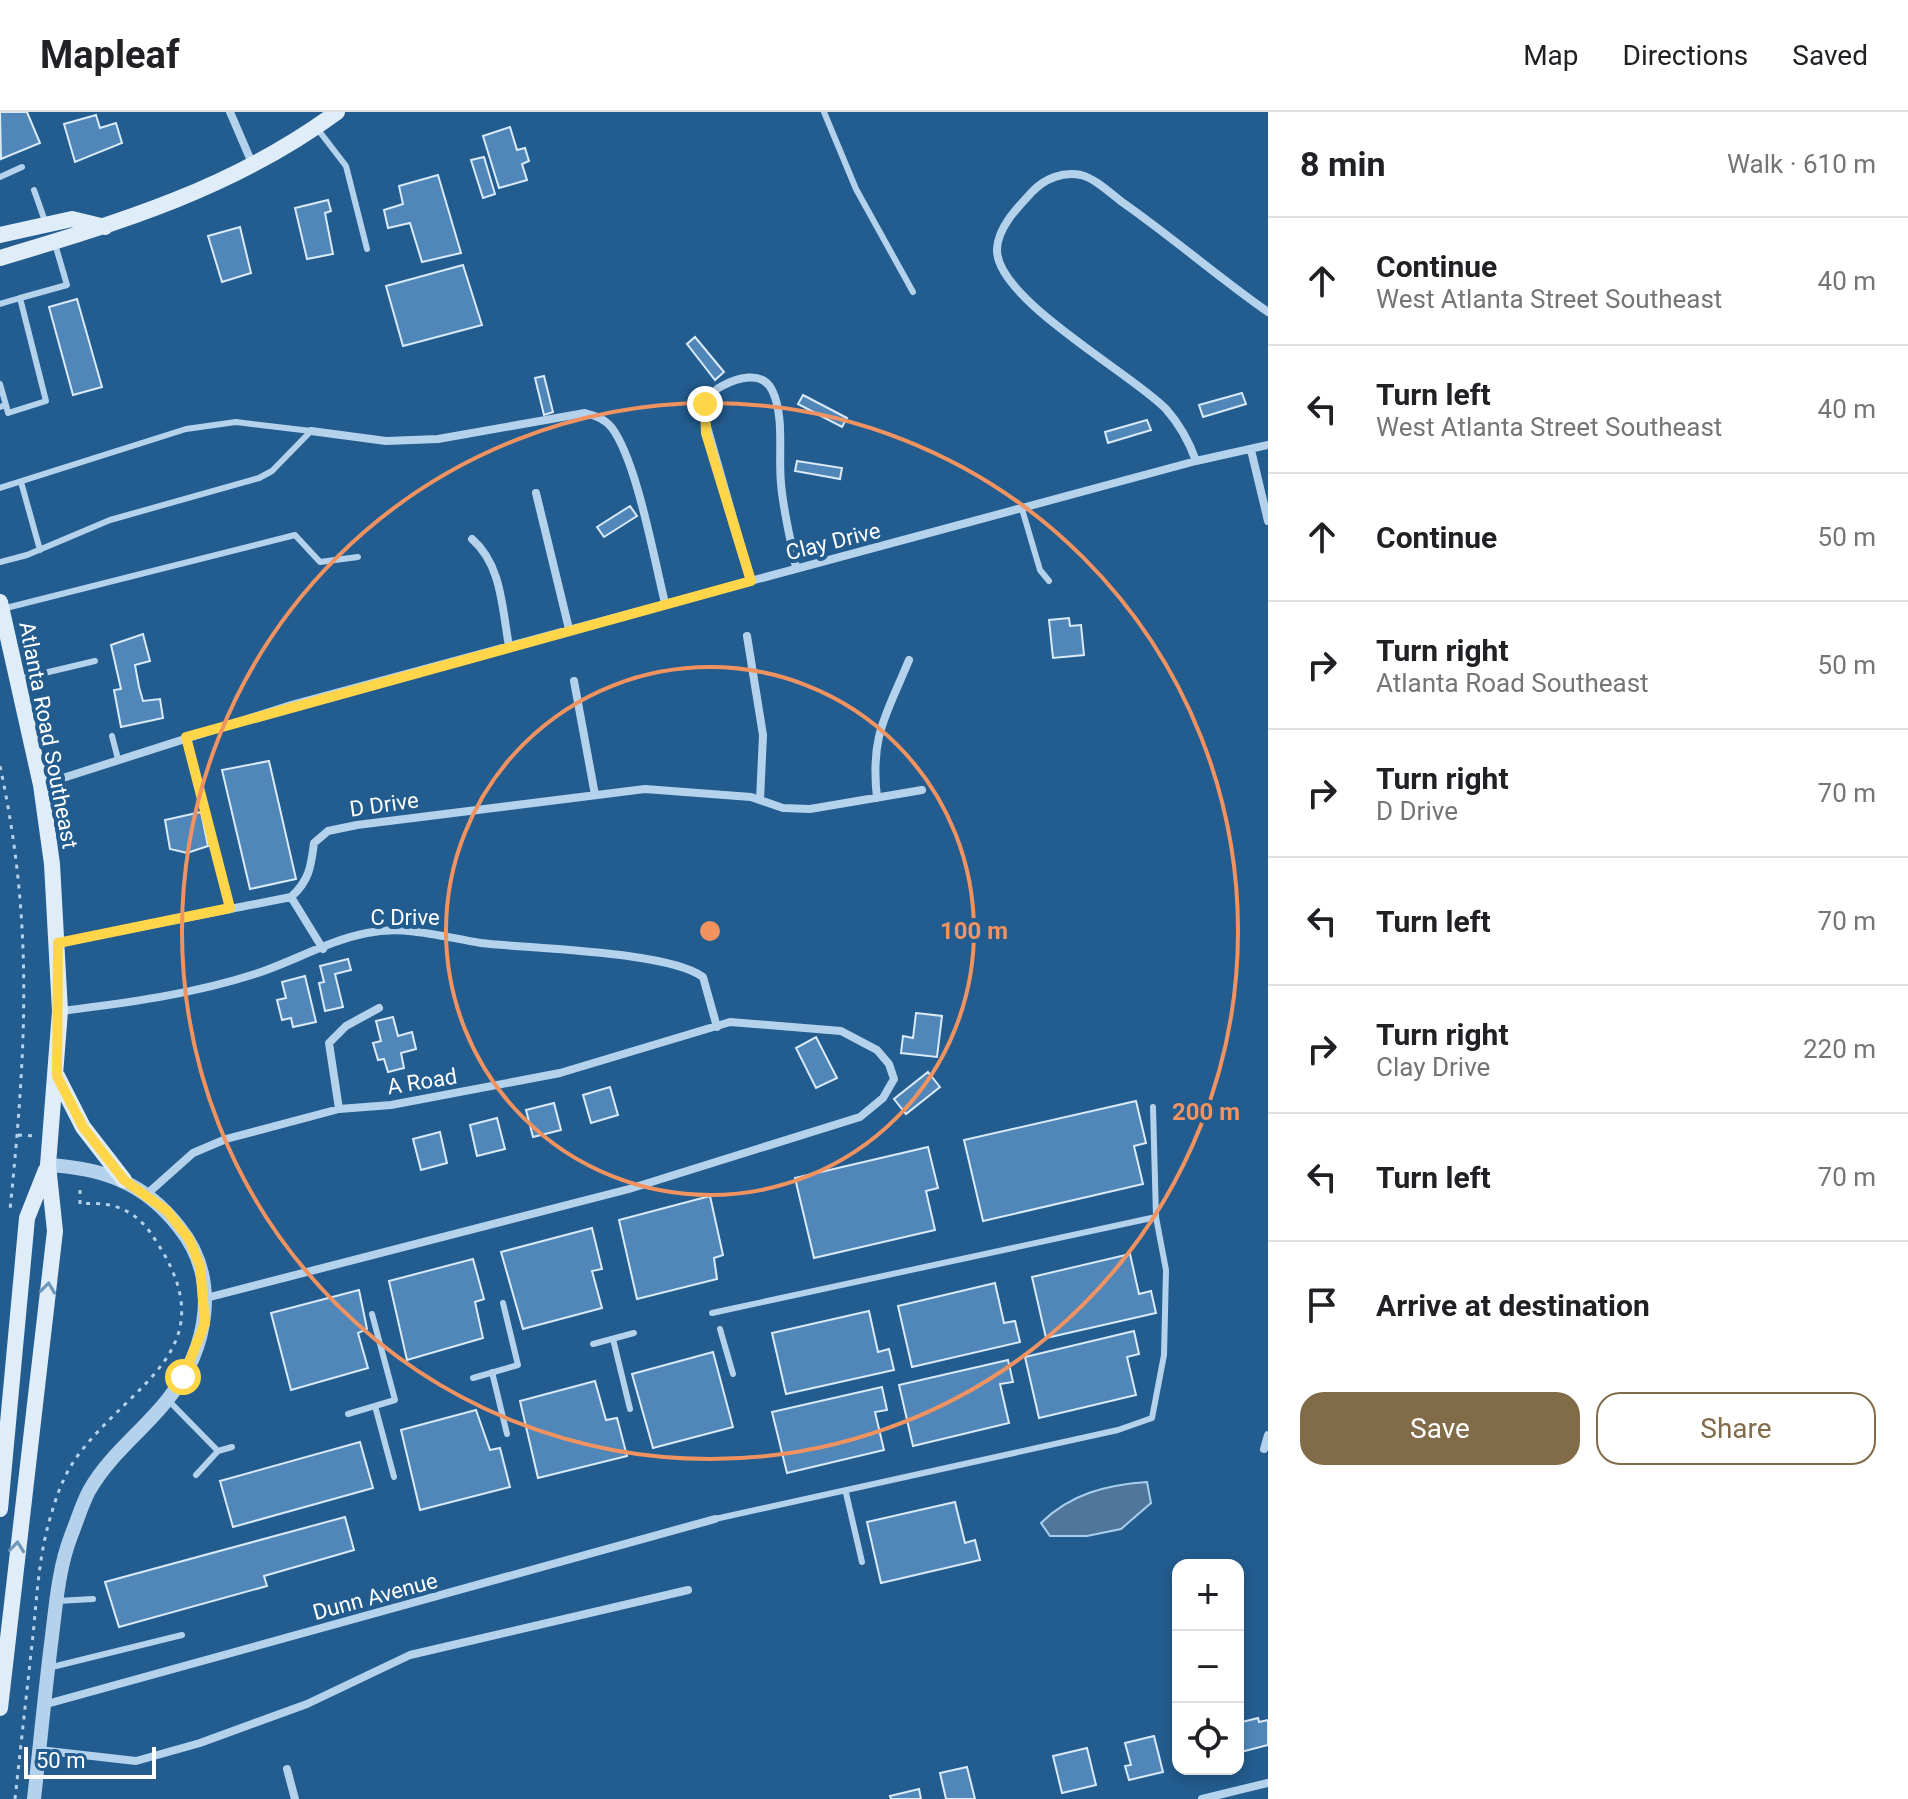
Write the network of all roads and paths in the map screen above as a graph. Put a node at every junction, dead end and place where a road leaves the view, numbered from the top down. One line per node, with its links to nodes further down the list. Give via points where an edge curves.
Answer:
1 (230, 112): 5 (street)
2 (337, 112): 4 (main road)
3 (824, 112): 15 (lane, via 856,189)
4 (316, 127): 5 (main road); 13 (lane, via 346,166)
5 (252, 163): 10 (main road, via 193,195)
6 (22, 167): 7 (lane)
7 (0, 177)
8 (34, 190): 9 (lane)
9 (46, 224): 10 (main road, via 72,219); 11 (main road)
10 (106, 227): 12 (main road)
11 (0, 235)
12 (55, 242): 14 (main road); 16 (lane, via 67,285)
13 (367, 249)
14 (0, 258)
15 (913, 292)
16 (20, 298): 17 (lane); 20 (lane, via 46,401 8,413)
17 (0, 304)
18 (1268, 312): 24 (street, via 1082,175 1039,184 1003,229 997,248 1000,268 1038,308 1163,407 1187,434)
19 (0, 384): 20 (lane)
20 (3, 406)
21 (311, 431): 25 (lane, via 236,422 186,429); 31 (lane, via 259,478 110,520); 37 (street, via 386,441 438,439 585,413 599,416 621,446)
22 (1268, 445): 23 (street, Clay Drive)
23 (1251, 450): 24 (street, Clay Drive); 29 (street)
24 (1196, 461): 28 (street, Clay Drive)
25 (21, 482): 26 (lane); 31 (lane)
26 (0, 488)
27 (536, 493): 39 (street)
28 (1022, 509): 34 (street, Clay Drive); 36 (lane, via 1040,570)
29 (1268, 521)
30 (472, 539): 41 (street, via 487,552 498,583)
31 (40, 550): 33 (lane)
32 (358, 557): 38 (lane, via 320,562 295,535)
33 (0, 562)
34 (796, 568): 35 (street, Clay Drive); 35 (street, via 772,389 763,381 737,378 717,389 705,404 704,416)
35 (751, 581): 37 (street, Clay Drive)
36 (1049, 581)
37 (665, 603): 39 (street, Clay Drive)
38 (1, 605): 44 (main road, Atlanta Road Southeast)
39 (569, 629): 41 (street, Clay Drive)
40 (747, 636): 54 (street, via 763,735)
41 (509, 646): 47 (street, Clay Drive)
42 (909, 660): 53 (street, via 880,722 873,764)
43 (95, 661): 44 (lane)
44 (19, 679): 50 (main road, Atlanta Road Southeast)
45 (574, 681): 52 (street)
46 (112, 736): 48 (lane)
47 (186, 737): 48 (street, Clay Drive); 56 (street)
48 (118, 759): 50 (street, Clay Drive)
49 (0, 766): 68 (path, via 20,878 26,991)
50 (41, 785): 57 (main road, Atlanta Road Southeast)
51 (922, 790): 53 (street, D Drive)
52 (595, 795): 54 (street, D Drive, via 645,789); 55 (street, D Drive, via 328,831 314,843 305,885)
53 (877, 798): 54 (street, D Drive, via 810,809)
54 (760, 800)
55 (291, 897): 56 (street); 58 (street)
56 (230, 908): 57 (street)
57 (58, 943): 60 (main road, Atlanta Road Southeast)
58 (323, 949): 60 (street, C Drive, via 256,974 182,992); 61 (street, C Drive, via 366,933 408,930 684,968 703,977)
59 (379, 1008): 64 (street, via 346,1026 329,1043)
60 (60, 1011): 62 (main road, Atlanta Road Southeast)
61 (717, 1027): 64 (street, A Road, via 560,1073 391,1105); 70 (street, A Road, via 730,1022 841,1031 877,1050 894,1079 883,1098 860,1117 629,1189)
62 (57, 1076): 65 (main road, Atlanta Road Southeast); 66 (main road, via 83,1127)
63 (1153, 1107): 69 (lane)
64 (339, 1109): 67 (street, A Road, via 193,1153)
65 (48, 1165): 66 (street, via 91,1168); 93 (main road, Atlanta Road Southeast, via 27,1218); 102 (main road, Atlanta Road Southeast, one-way to 65, via 55,1231)
66 (124, 1180): 67 (street)
67 (147, 1194): 70 (street, via 189,1239)
68 (10, 1216)
69 (1156, 1217): 72 (lane); 92 (lane, via 1166,1270 1164,1355 1152,1418)
70 (206, 1298): 81 (street, via 197,1347)
71 (503, 1303): 78 (lane, via 518,1365)
72 (712, 1313)
73 (372, 1314): 82 (lane, via 395,1400)
74 (720, 1329): 79 (lane)
75 (634, 1333): 76 (lane)
76 (613, 1339): 77 (lane); 83 (lane)
77 (593, 1344)
78 (492, 1372): 80 (lane); 85 (lane)
79 (733, 1374)
80 (473, 1378)
81 (168, 1400): 89 (lane); 98 (street, via 121,1447 89,1490 69,1540)
82 (375, 1406): 84 (lane); 91 (lane)
83 (630, 1409)
84 (348, 1414)
85 (507, 1434)
86 (1268, 1435): 88 (street)
87 (232, 1447): 89 (lane)
88 (1264, 1449)
89 (218, 1451): 90 (lane)
90 (196, 1475)
91 (394, 1477)
92 (846, 1493): 94 (lane); 95 (lane)
93 (0, 1509)
94 (715, 1519): 101 (street, Dunn Avenue)
95 (862, 1562)
96 (688, 1590): 103 (street, via 410,1655 307,1704 136,1761)
97 (93, 1599): 98 (lane)
98 (56, 1601): 100 (street)
99 (182, 1635): 100 (lane)
100 (48, 1668): 101 (street)
101 (43, 1705): 103 (street)
102 (0, 1708)
103 (39, 1750): 106 (street)
104 (287, 1769): 107 (street)
105 (1268, 1783): 108 (street)
106 (34, 1799)
107 (295, 1799)
108 (1202, 1799)

